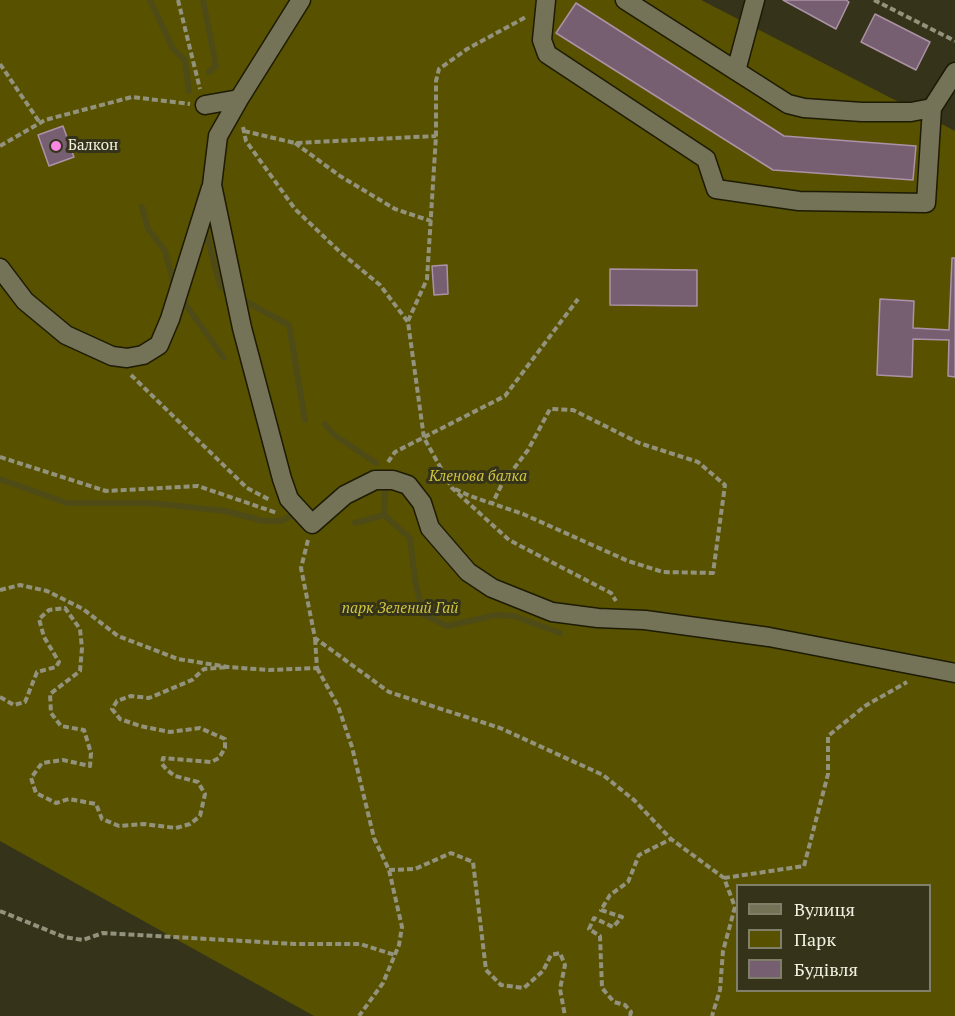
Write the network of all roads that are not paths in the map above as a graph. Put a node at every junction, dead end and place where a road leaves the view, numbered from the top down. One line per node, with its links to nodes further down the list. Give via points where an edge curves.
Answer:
1 (301, 0): 7 (street)
2 (625, 0): 5 (street)
3 (755, 0): 5 (street)
4 (545, 6): 9 (street, via 542,40 547,54 706,159 716,189 799,201 926,203)
5 (736, 71): 9 (street, via 788,104 804,108 911,112)
6 (955, 72): 9 (street)
7 (239, 99): 8 (street); 10 (street, via 218,136)
8 (205, 105)
9 (932, 108)
10 (210, 192): 11 (street, via 159,345 143,355 112,356 66,335 25,301); 12 (street, via 282,479 289,499 312,524 345,495 384,480 408,484 422,503 430,528 468,572 492,588 552,612 769,637)
11 (0, 268)
12 (955, 673)

